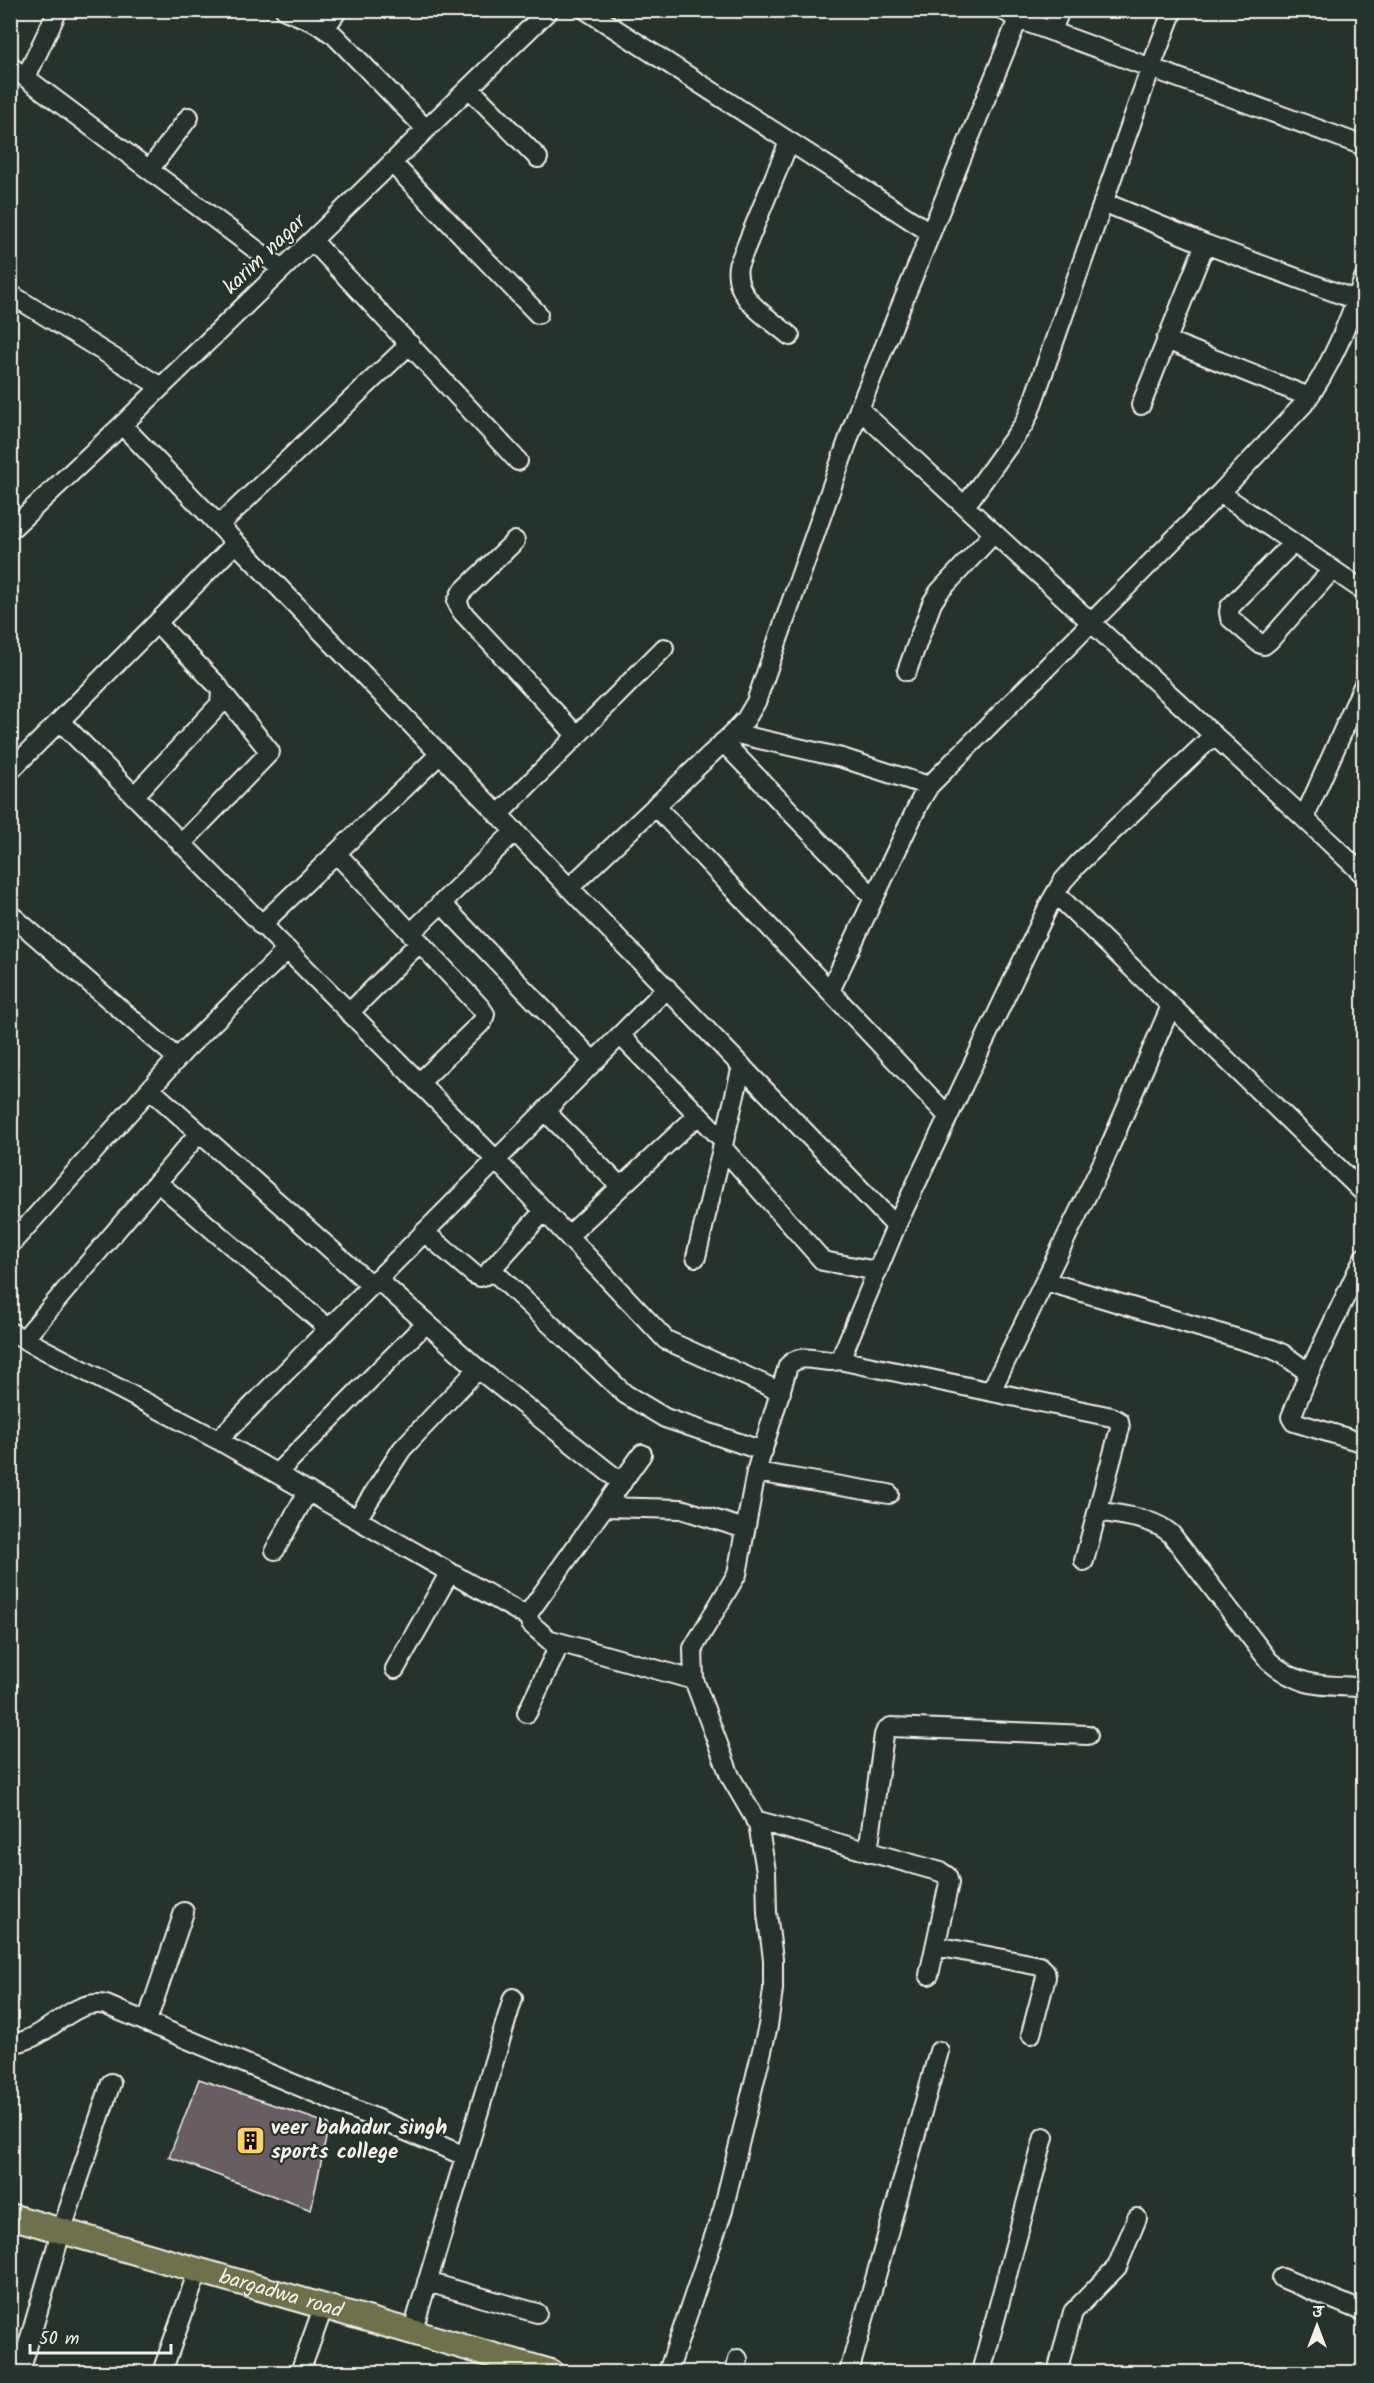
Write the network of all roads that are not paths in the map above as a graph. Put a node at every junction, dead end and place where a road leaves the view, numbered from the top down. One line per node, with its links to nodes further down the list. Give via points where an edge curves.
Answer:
1 (58, 10): 13 (street)
2 (285, 10): 9 (street)
3 (338, 10): 9 (street)
4 (549, 10): 14 (street, karim nagar)
5 (586, 10): 17 (street)
6 (1060, 10): 10 (street)
7 (1173, 10): 12 (street)
8 (1011, 15): 10 (street); 23 (street)
9 (325, 28): 16 (street)
10 (1052, 32): 12 (street)
11 (10, 66): 13 (street)
12 (1151, 68): 18 (street); 22 (street)
13 (26, 77): 21 (street)
14 (470, 87): 16 (street, karim nagar); 19 (street)
15 (189, 117): 21 (street)
16 (426, 129): 20 (street, karim nagar)
17 (789, 142): 23 (street); 31 (street, via 736,278 745,298)
18 (1364, 146)
19 (538, 158)
20 (392, 163): 24 (street, karim nagar); 30 (street)
21 (149, 170): 26 (street)
22 (1103, 202): 25 (street); 41 (street, via 1029,413)
23 (931, 234): 37 (street)
24 (312, 240): 26 (street, karim nagar); 33 (street)
25 (1204, 244): 29 (street); 32 (street)
26 (282, 269): 34 (street, karim nagar)
27 (1364, 278): 29 (street)
28 (10, 294): 34 (street)
29 (1360, 302): 35 (street)
30 (538, 314)
31 (790, 336)
32 (1166, 340): 35 (street); 36 (street)
33 (410, 344): 39 (street); 43 (street)
34 (161, 387): 38 (street, karim nagar)
35 (1309, 397): 40 (street)
36 (1141, 405)
37 (859, 409): 41 (street); 59 (street, via 764,684 746,719)
38 (122, 425): 42 (street, karim nagar); 43 (street)
39 (518, 461)
40 (1220, 493): 47 (street); 50 (street)
41 (965, 506): 44 (street)
42 (13, 524)
43 (219, 525): 46 (street)
44 (994, 533): 50 (street); 53 (street, via 932,603)
45 (515, 541): 58 (street, via 461,593 457,602)
46 (236, 543): 51 (street); 60 (street)
47 (1293, 543): 48 (street); 48 (street, via 1230,607 1230,618 1259,643 1269,641)
48 (1332, 570): 49 (street)
49 (1364, 591)
50 (1092, 623): 57 (street); 62 (street)
51 (157, 624): 55 (street); 56 (street)
52 (664, 648): 58 (street)
53 (907, 671)
54 (1364, 684): 66 (street)
55 (221, 692): 63 (street, via 220,704); 68 (street, via 270,752)
56 (61, 722): 61 (street); 63 (street)
57 (1214, 735): 66 (street); 72 (street, via 1078,864)
58 (577, 736): 65 (street)
59 (728, 737): 62 (street, via 842,758); 64 (street); 73 (street)
60 (440, 754): 65 (street); 69 (street)
61 (10, 771)
62 (929, 786): 73 (street)
63 (134, 796): 68 (street)
64 (655, 806): 71 (street); 80 (street)
65 (498, 814): 67 (street)
66 (1304, 818): 70 (street)
67 (515, 831): 71 (street); 74 (street)
68 (181, 844): 76 (street)
69 (336, 853): 76 (street); 77 (street)
70 (1364, 875)
71 (569, 888): 79 (street)
72 (1056, 894): 81 (street); 91 (street)
73 (874, 898): 80 (street)
74 (441, 903): 77 (street); 85 (street)
75 (10, 914): 84 (street)
76 (261, 924): 78 (street)
77 (416, 938): 82 (street); 87 (street, via 485,1014 483,1021)
78 (287, 950): 82 (street); 84 (street)
79 (667, 988): 83 (street); 86 (street)
80 (830, 991): 91 (street)
81 (1171, 1006): 97 (street); 107 (street)
82 (349, 1012): 87 (street)
83 (620, 1035): 85 (street); 90 (street)
84 (177, 1058): 88 (street)
85 (594, 1062): 89 (street)
86 (742, 1066): 93 (street); 99 (street)
87 (419, 1083): 94 (street)
88 (150, 1089): 92 (street); 102 (street)
89 (545, 1111): 94 (street); 96 (street)
90 (698, 1115): 93 (street); 96 (street)
91 (948, 1116): 99 (street)
92 (199, 1132): 95 (street); 108 (street)
93 (723, 1144): 103 (street); 106 (street, via 823,1261)
94 (496, 1160): 98 (street); 100 (street)
95 (157, 1182): 110 (street); 111 (street)
96 (621, 1187): 101 (street)
97 (1364, 1193)
98 (544, 1211): 101 (street); 105 (street)
99 (896, 1226): 106 (street)
100 (424, 1232): 105 (street, via 475,1275 480,1277); 108 (street)
101 (568, 1236): 116 (street, via 666,1340)
102 (10, 1245)
103 (696, 1257)
104 (1364, 1257): 114 (street)
105 (490, 1269): 119 (street, via 625,1394 665,1418)
106 (877, 1271): 112 (street)
107 (1046, 1281): 114 (street, via 1272,1349); 115 (street)
108 (374, 1282): 109 (street); 110 (street)
109 (426, 1323): 113 (street); 122 (street)
110 (328, 1328): 117 (street)
111 (17, 1336): 117 (street)
112 (838, 1360): 115 (street); 116 (street, via 794,1360 788,1366)
113 (478, 1369): 123 (street); 128 (street, via 402,1449)
114 (1309, 1373): 118 (street, via 1291,1417 1294,1422)
115 (991, 1391): 127 (street, via 1119,1421)
116 (781, 1392): 119 (street)
117 (218, 1440): 122 (street)
118 (1364, 1443)
119 (763, 1451): 121 (street)
120 (642, 1454): 123 (street)
121 (756, 1472): 125 (street); 129 (street)
122 (277, 1473): 124 (street)
123 (622, 1483): 126 (street)
124 (308, 1491): 128 (street); 130 (street)
125 (889, 1494)
126 (604, 1508): 129 (street, via 681,1509); 133 (street)
127 (1098, 1511): 131 (street); 137 (street, via 1152,1522 1171,1534 1269,1661 1282,1672 1311,1684)
128 (357, 1519): 132 (street)
129 (745, 1529): 136 (street, via 737,1574 693,1648)
130 (275, 1550)
131 (1084, 1561)
132 (450, 1572): 133 (street); 135 (street)
133 (528, 1617): 134 (street)
134 (551, 1640): 136 (street); 138 (street, via 556,1646 555,1654)
135 (395, 1669)
136 (693, 1680): 140 (street, via 730,1776)
137 (1364, 1687)
138 (526, 1713)
139 (1088, 1736): 141 (street, via 891,1727 884,1735)
140 (755, 1820): 141 (street); 167 (street, via 766,1871 772,1959 768,2026 723,2210)
141 (868, 1852): 143 (street, via 947,1876 949,1883)
142 (184, 1912): 146 (street)
143 (936, 1946): 144 (street); 147 (street, via 1040,1966 1046,1977)
144 (929, 1976)
145 (513, 1998): 152 (street)
146 (147, 2020): 148 (street, via 106,2005 90,2004 25,2041); 152 (street)
147 (1031, 2034)
148 (10, 2043)
149 (939, 2051): 168 (street)
150 (111, 2083): 155 (street)
151 (1044, 2137): 169 (street)
152 (465, 2156): 158 (street)
153 (10, 2216): 155 (main road, bargadwa road)
154 (1137, 2218): 170 (street, via 1117,2267 1073,2313)
155 (61, 2232): 156 (main road, bargadwa road); 163 (street)
156 (198, 2271): 159 (main road, bargadwa road); 164 (street)
157 (1282, 2278): 160 (street)
158 (427, 2282): 161 (street); 162 (street)
159 (323, 2308): 162 (main road, bargadwa road); 165 (street)
160 (1364, 2312)
161 (537, 2313)
162 (412, 2333): 166 (main road, bargadwa road)
163 (20, 2373)
164 (162, 2373)
165 (300, 2373)
166 (550, 2373)
167 (668, 2373)
168 (849, 2373)
169 (981, 2373)
170 (1057, 2373)

